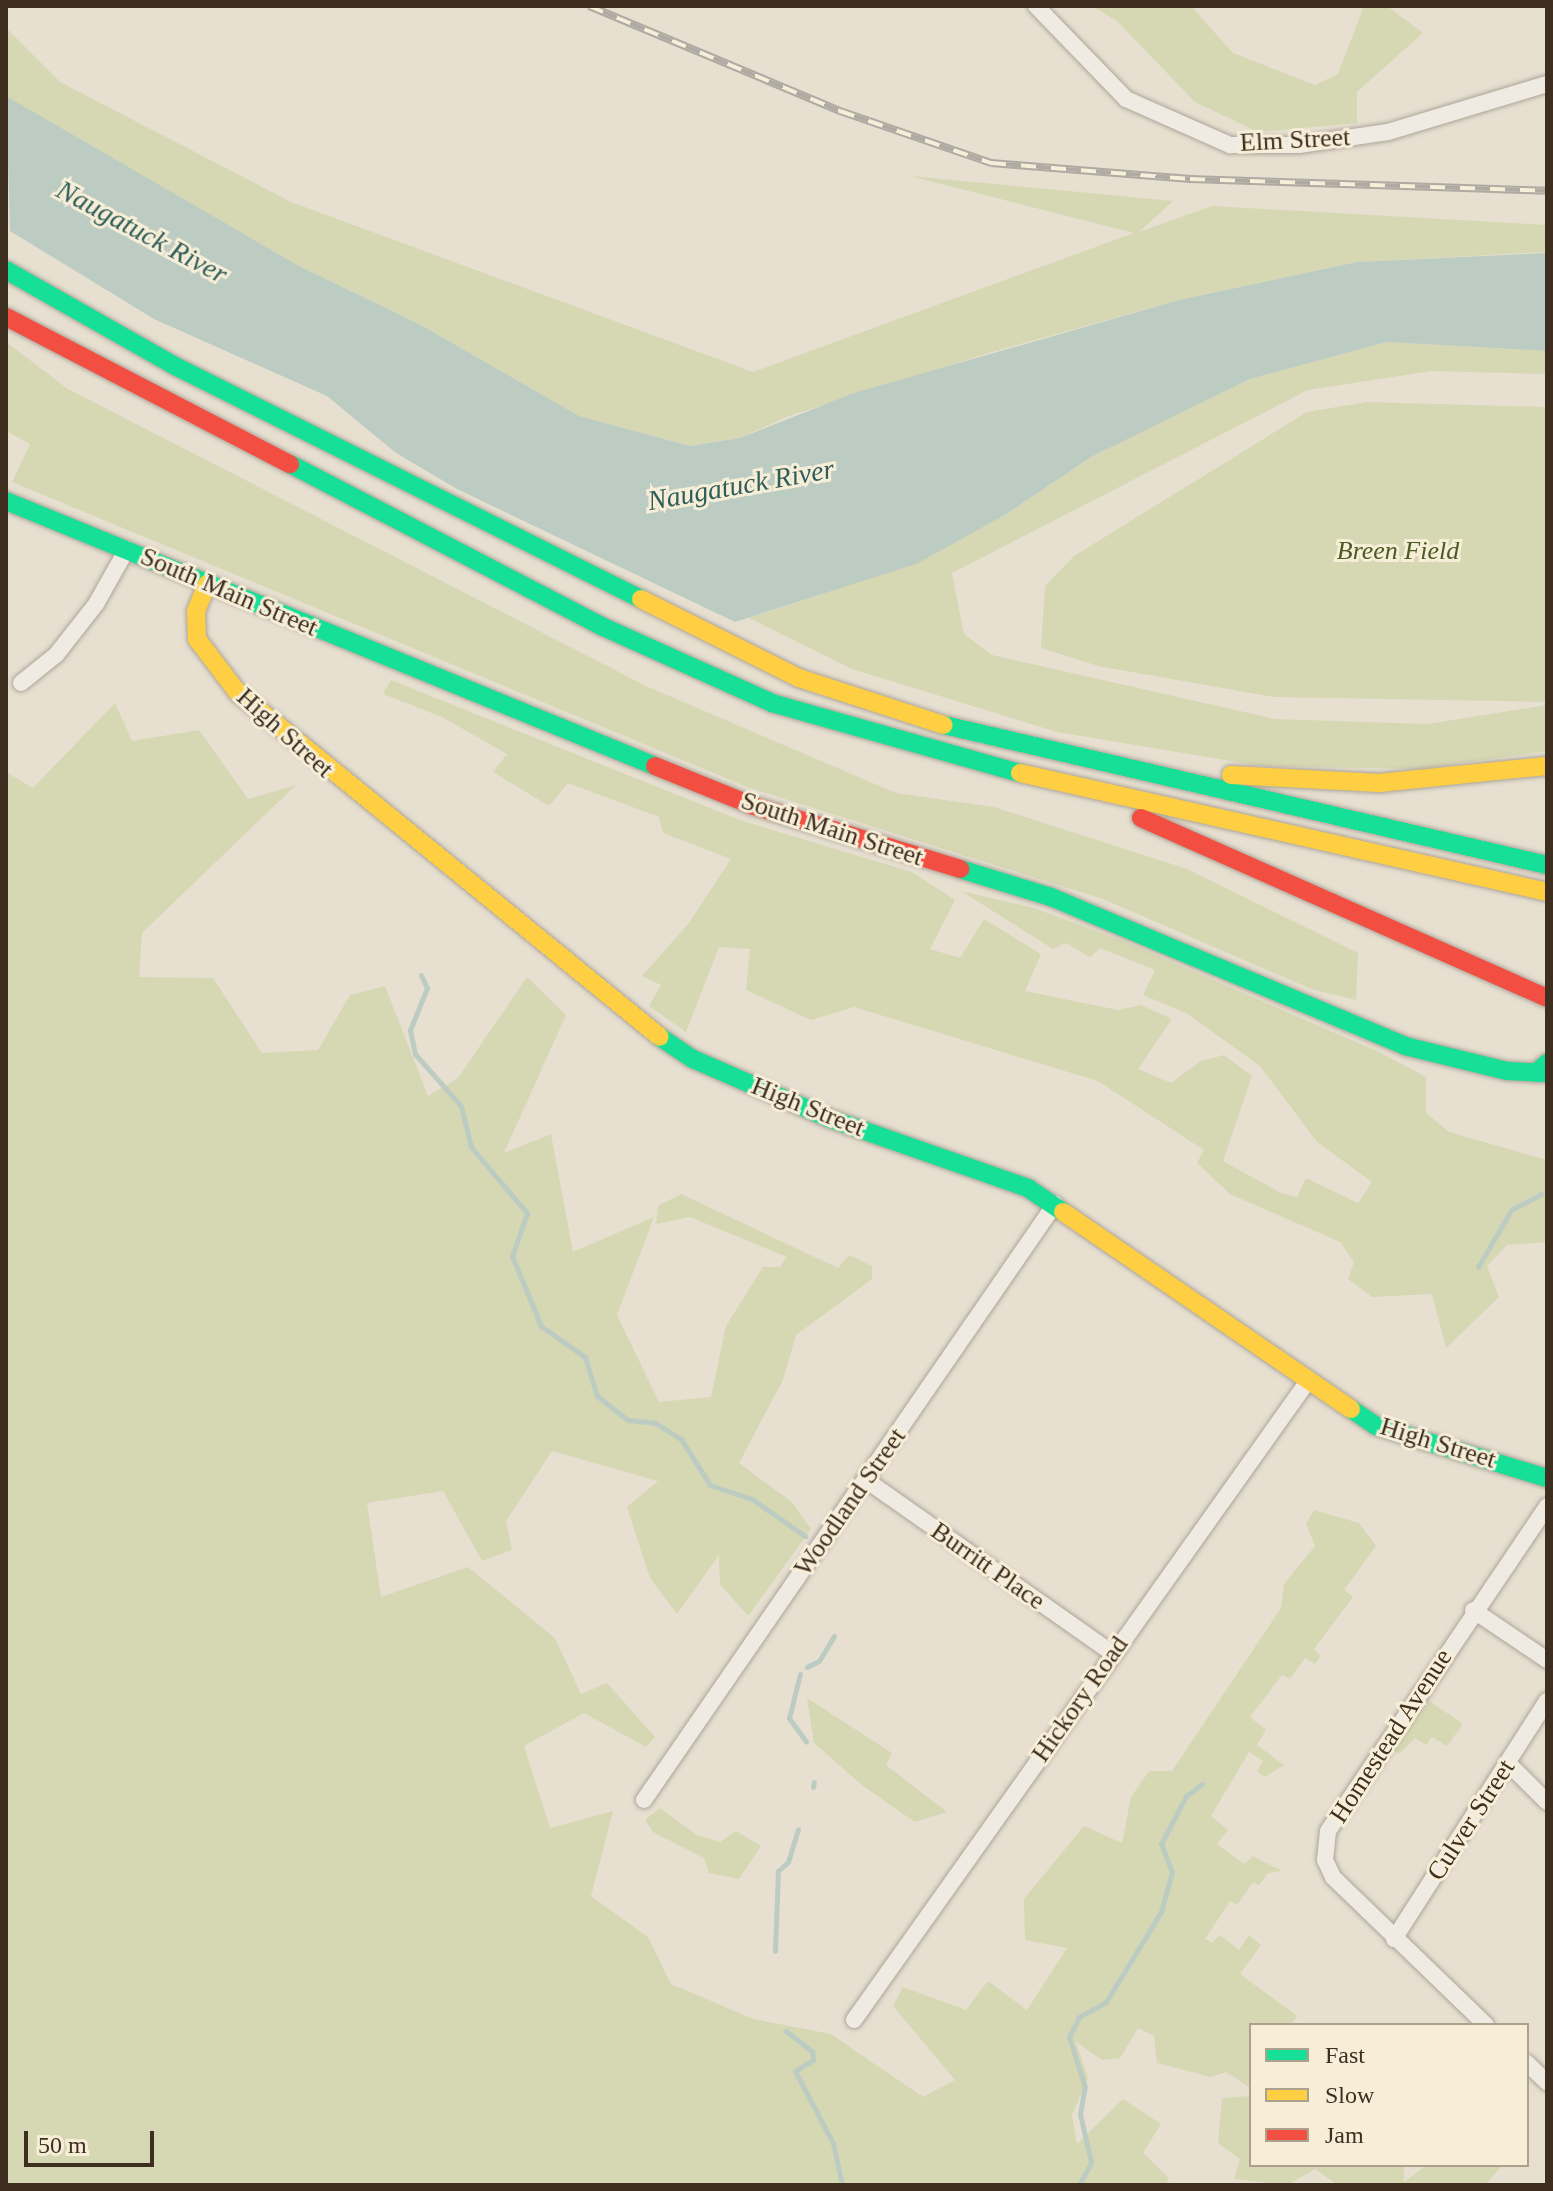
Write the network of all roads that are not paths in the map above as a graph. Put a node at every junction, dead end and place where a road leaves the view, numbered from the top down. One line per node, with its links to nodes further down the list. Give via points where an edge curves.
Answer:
1 (1036, 6): 2 (street, Elm Street, via 1126,99 1230,145 1299,145 1388,132)
2 (1547, 84)
3 (6, 270): 9 (main road, via 175,366 740,652 858,701)
4 (6, 317): 11 (main road, via 169,406 715,680 831,725)
5 (6, 501): 6 (main road, South Main Street)
6 (127, 549): 7 (main road, South Main Street); 8 (street, via 96,604 56,655)
7 (207, 584): 15 (main road, South Main Street, via 751,805 1051,897 1405,1046); 16 (main road, High Street, via 196,611 197,639 238,693 643,1026 693,1059 785,1100 993,1174)
8 (21, 683)
9 (979, 736): 10 (main road, via 1304,782 1379,783); 12 (main road)
10 (1547, 766)
11 (1040, 778): 13 (main road); 14 (main road, via 1225,850)
12 (1547, 865)
13 (1547, 892)
14 (1547, 998)
15 (1543, 1070)
16 (1055, 1204): 17 (main road, High Street); 19 (street, Woodland Street)
17 (1308, 1381): 18 (main road, High Street, via 1376,1426); 22 (street, Hickory Road)
18 (1547, 1478)
19 (866, 1480): 22 (street, Burritt Place); 26 (street, Woodland Street)
20 (1547, 1506): 21 (street, Homestead Avenue)
21 (1473, 1610): 23 (street); 28 (street, Homestead Avenue, via 1328,1831 1325,1860 1333,1877)
22 (1111, 1652): 29 (street, Hickory Road)
23 (1547, 1660)
24 (1547, 1701): 25 (street, Culver Street)
25 (1508, 1763): 27 (street); 28 (street, Culver Street)
26 (644, 1800)
27 (1547, 1802)
28 (1394, 1939): 30 (street, Homestead Avenue)
29 (854, 2020)
30 (1484, 2023)
31 (1529, 2065): 32 (street)
32 (1547, 2082)

